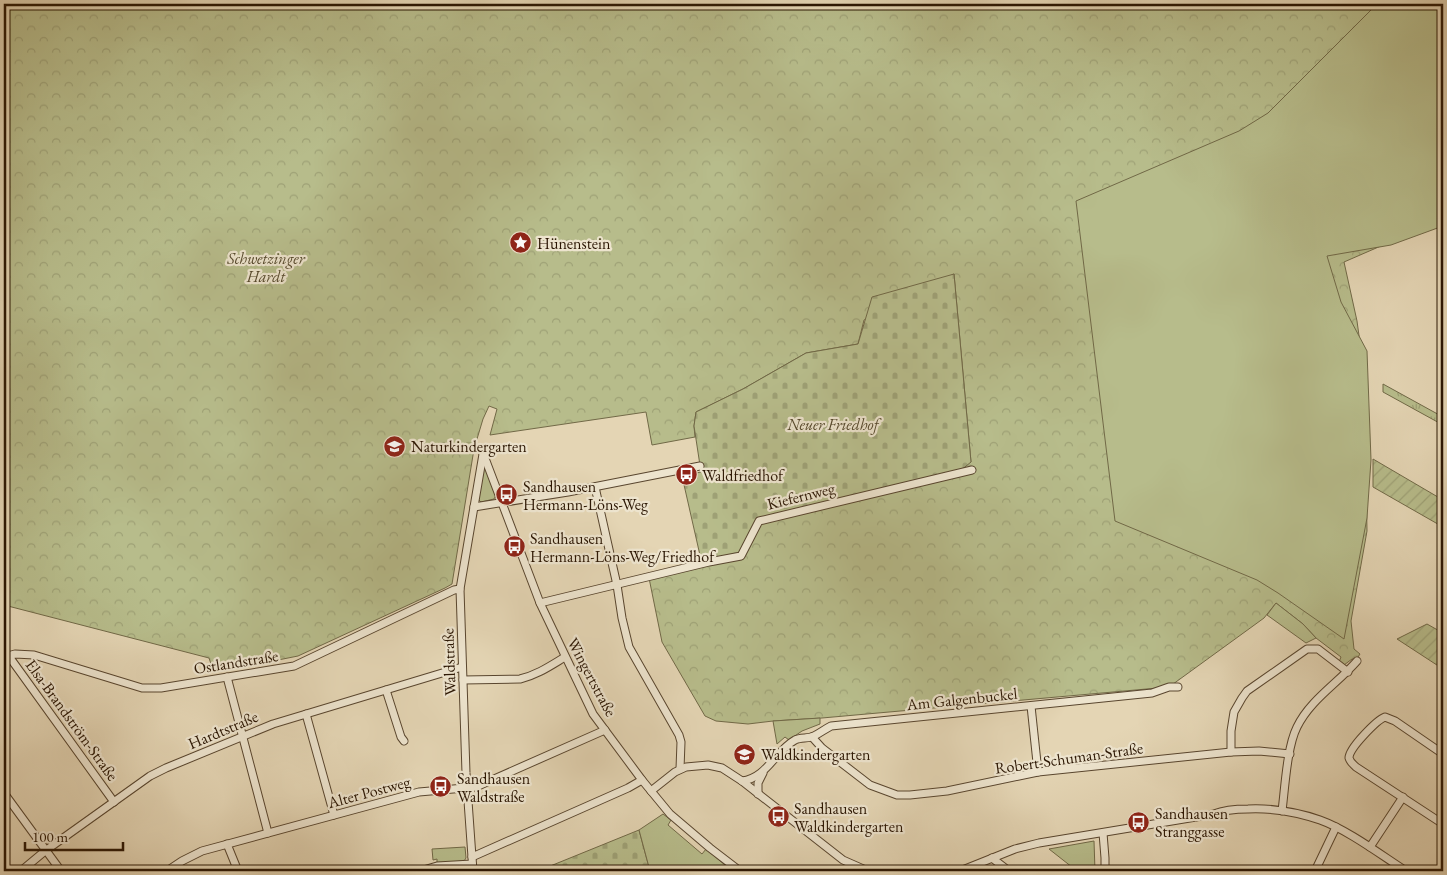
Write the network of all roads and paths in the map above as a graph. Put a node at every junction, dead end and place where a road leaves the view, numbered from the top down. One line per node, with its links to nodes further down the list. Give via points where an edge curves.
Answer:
1 (483, 453): 5 (street, Wingertstraße); 6 (street, Waldstraße)
2 (700, 466): 4 (street)
3 (972, 470): 7 (street, Kiefernweg, via 759,521 741,556)
4 (595, 487): 5 (street); 7 (street)
5 (502, 503): 6 (street); 9 (street, Wingertstraße)
6 (474, 506): 8 (street, Waldstraße)
7 (617, 585): 9 (street, Kiefernweg); 28 (street, via 629,647 679,734)
8 (460, 589): 13 (street, Waldstraße); 15 (street, Ostlandstraße, via 302,663)
9 (540, 603): 11 (street, Wingertstraße)
10 (6, 656): 15 (street, Ostlandstraße, via 34,655 142,688); 38 (street, Elsa-Brandström-Straße)
11 (565, 657): 16 (street, via 538,673 520,679); 21 (street, Wingertstraße, via 593,714)
12 (1357, 661): 14 (street)
13 (462, 667): 16 (street, Waldstraße); 18 (street, Hardtstraße)
14 (1348, 672): 25 (street, via 1318,649 1307,649 1247,691 1234,712 1230,731); 26 (street, via 1308,710 1297,726)
15 (227, 677): 22 (street)
16 (463, 680): 33 (street, Waldstraße)
17 (1178, 687): 19 (street, Am Galgenbuckel, via 1152,693)
18 (386, 690): 20 (street, Hardtstraße); 24 (street)
19 (1031, 706): 23 (street, Am Galgenbuckel, via 831,726); 30 (street)
20 (306, 714): 22 (street, Hardtstraße); 40 (street)
21 (605, 730): 31 (street, Wingertstraße); 33 (street, Alter Postweg)
22 (243, 736): 38 (street, Hardtstraße, via 150,776); 43 (street)
23 (812, 737): 29 (street, Am Galgenbuckel, via 795,740); 30 (street, Robert-Schuman-Straße, via 870,785 897,794 928,794)
24 (404, 741)
25 (1231, 752): 26 (street, Robert-Schuman-Straße); 30 (street, Robert-Schuman-Straße)
26 (1290, 754): 39 (street)
27 (1443, 754): 37 (street, via 1389,718 1377,722 1352,750 1350,762)
28 (680, 769): 32 (street, via 716,767); 34 (street)
29 (764, 770): 32 (street, Am Galgenbuckel); 36 (street, Am Galgenbuckel, via 758,783)
30 (1038, 772)
31 (642, 780): 34 (street, Wingertstraße); 49 (street)
32 (742, 781): 36 (street)
33 (468, 789): 40 (street, Alter Postweg, via 419,792); 49 (street, Waldstraße)
34 (652, 791): 55 (street, Wingertstraße, via 670,814)
35 (4, 793): 47 (street)
36 (758, 794): 56 (street, via 843,860)
37 (1402, 797): 41 (street); 46 (street)
38 (114, 802): 47 (street, Hardtstraße)
39 (1282, 810): 42 (street); 44 (street, via 1220,811)
40 (334, 815): 43 (street, Alter Postweg)
41 (1443, 824)
42 (1336, 827): 46 (street); 60 (street)
43 (268, 833): 45 (street, Alter Postweg)
44 (1103, 833): 48 (street, via 1039,843); 59 (street)
45 (227, 844): 52 (street, Alter Postweg, via 182,860); 53 (street)
46 (1370, 847): 61 (street)
47 (45, 851): 50 (street, Hardtstraße); 51 (street)
48 (992, 858): 57 (street); 58 (street)
49 (472, 864): 54 (street, via 437,866)
50 (21, 871)
51 (61, 871)
52 (167, 871)
53 (238, 871)
54 (420, 871)
55 (740, 871)
56 (868, 871)
57 (960, 871)
58 (1009, 871)
59 (1105, 871)
60 (1315, 871)
61 (1406, 871)

